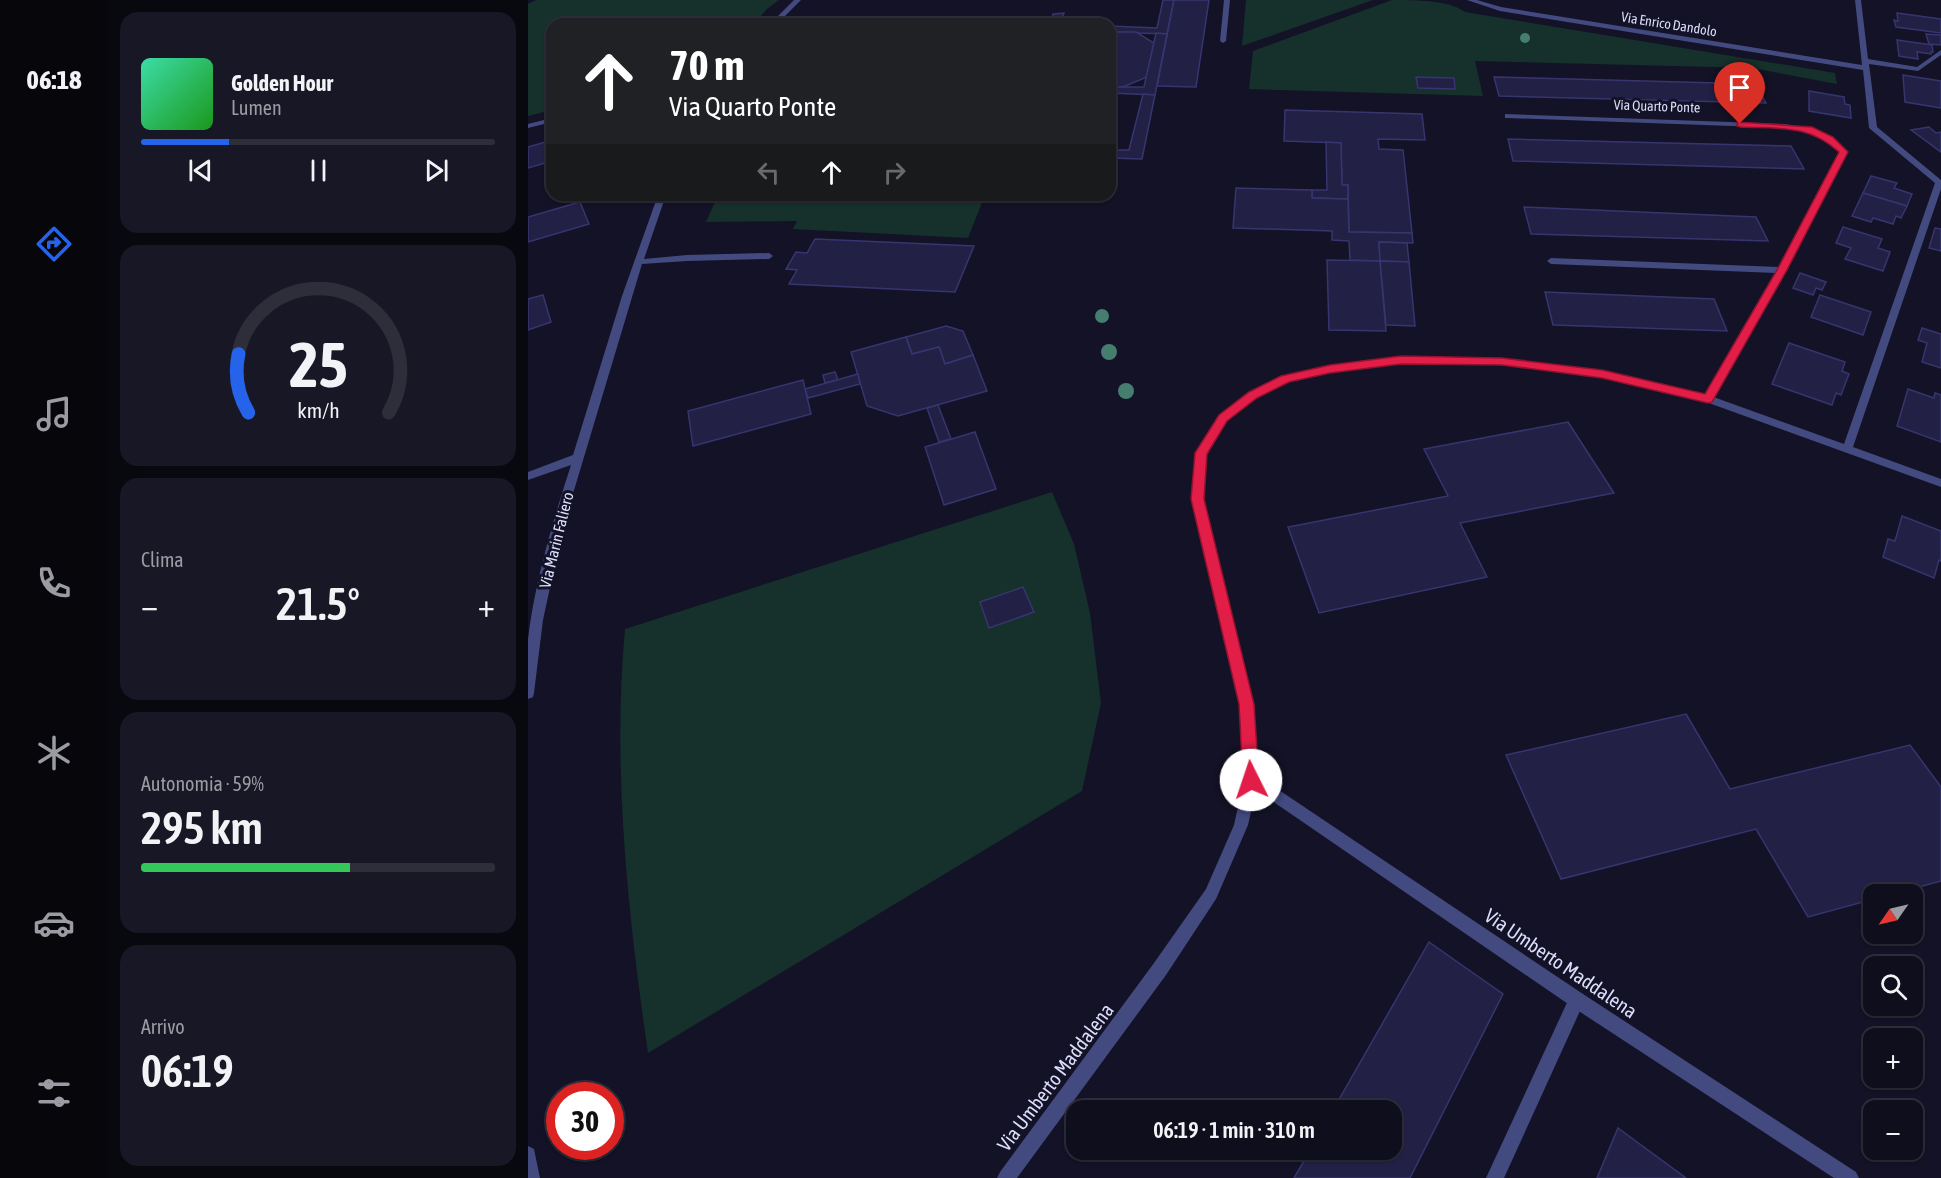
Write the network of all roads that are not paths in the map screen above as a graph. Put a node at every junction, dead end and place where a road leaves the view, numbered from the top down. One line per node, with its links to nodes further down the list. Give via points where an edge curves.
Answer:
1 (798, 0): 5 (street)
2 (1227, 0): 6 (street)
3 (1470, 0): 8 (street, Via Enrico Dandolo, via 1500,9)
4 (1858, 0): 8 (street)
5 (778, 18)
6 (1223, 41)
7 (1941, 52): 8 (street, via 1918,69)
8 (1865, 64): 12 (street, via 1873,128)
9 (1508, 116): 17 (street, Via Quarto Ponte, via 1786,126 1809,129 1830,139 1844,152)
10 (546, 122): 11 (street)
11 (528, 126)
12 (1940, 184): 19 (street)
13 (660, 201): 16 (street, Via Marin Faliero)
14 (769, 256): 16 (street)
15 (1551, 261): 17 (street)
16 (638, 262): 20 (street, Via Marin Faliero)
17 (1782, 270): 18 (street, Via Quarto Ponte)
18 (1708, 399): 19 (street); 24 (street, Via Umberto Maddalena, via 1602,374 1502,362 1401,360 1286,379 1253,395 1223,418 1201,453 1198,499 1246,704)
19 (1847, 449): 22 (street)
20 (577, 458): 21 (street, Via Marin Faliero); 23 (street, Via Marin Faliero, via 537,620)
21 (528, 476)
22 (1941, 483)
23 (528, 693)
24 (1251, 780): 25 (street, Via Umberto Maddalena); 28 (street, Via Umberto Maddalena, via 1241,825 1211,894)
25 (1577, 1000): 29 (street); 30 (street, Via Umberto Maddalena)
26 (528, 1155): 27 (street)
27 (531, 1178)
28 (1006, 1178)
29 (1495, 1178)
30 (1850, 1178)

